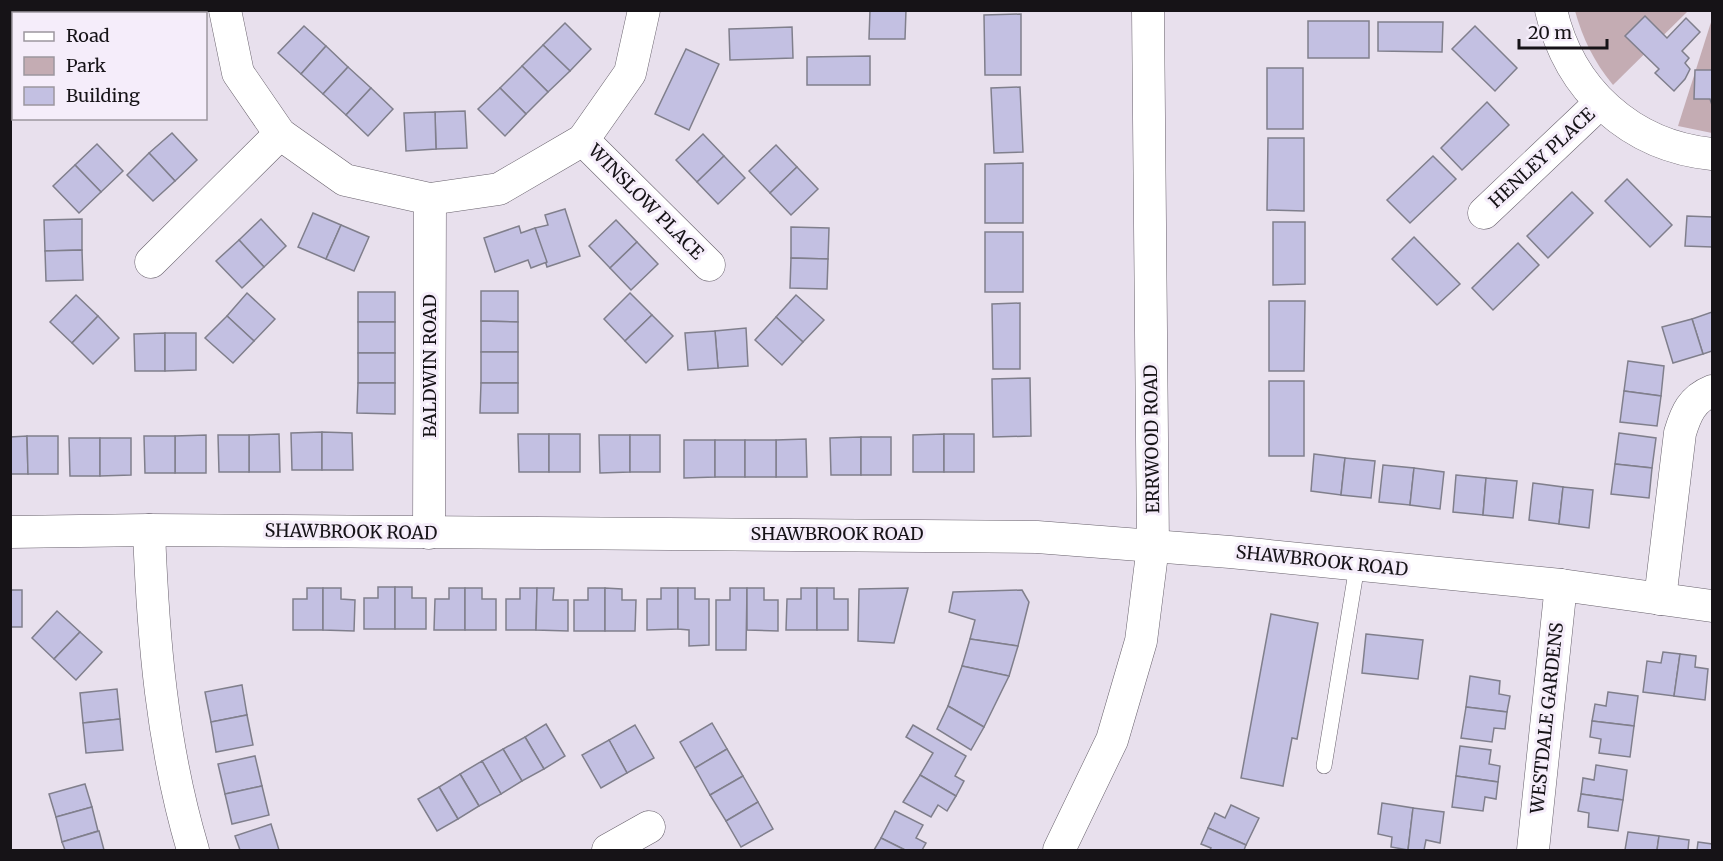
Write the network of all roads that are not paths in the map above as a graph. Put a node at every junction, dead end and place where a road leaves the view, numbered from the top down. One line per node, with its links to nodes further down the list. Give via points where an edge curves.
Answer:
1 (225, 10): 6 (street, via 238,73)
2 (644, 10): 7 (street, via 630,73)
3 (1148, 10): 17 (street, ERRWOOD ROAD)
4 (1551, 10): 5 (street, via 1566,56)
5 (1600, 103): 8 (street, via 1627,126 1657,142); 10 (street, HENLEY PLACE)
6 (280, 134): 9 (street, via 345,180); 11 (street)
7 (583, 140): 9 (street, via 499,189); 12 (street, WINSLOW PLACE)
8 (1713, 154)
9 (430, 199): 16 (street, BALDWIN ROAD)
10 (1484, 213)
11 (151, 262)
12 (709, 265)
13 (1713, 391): 20 (street, via 1702,395 1687,410 1680,433)
14 (149, 530): 15 (street, SHAWBROOK ROAD); 16 (street, SHAWBROOK ROAD); 24 (street, via 161,702 178,800)
15 (10, 532)
16 (429, 533): 17 (street, SHAWBROOK ROAD, via 924,534)
17 (1153, 546): 18 (street, SHAWBROOK ROAD); 26 (street, ERRWOOD ROAD, via 1141,641 1112,740)
18 (1357, 566): 19 (street, SHAWBROOK ROAD); 22 (lane)
19 (1561, 585): 20 (street, SHAWBROOK ROAD); 27 (street, WESTDALE GARDENS)
20 (1660, 599): 21 (street, SHAWBROOK ROAD)
21 (1713, 606)
22 (1324, 766)
23 (649, 827): 25 (street)
24 (193, 850)
25 (608, 850)
26 (1059, 850)
27 (1533, 850)

